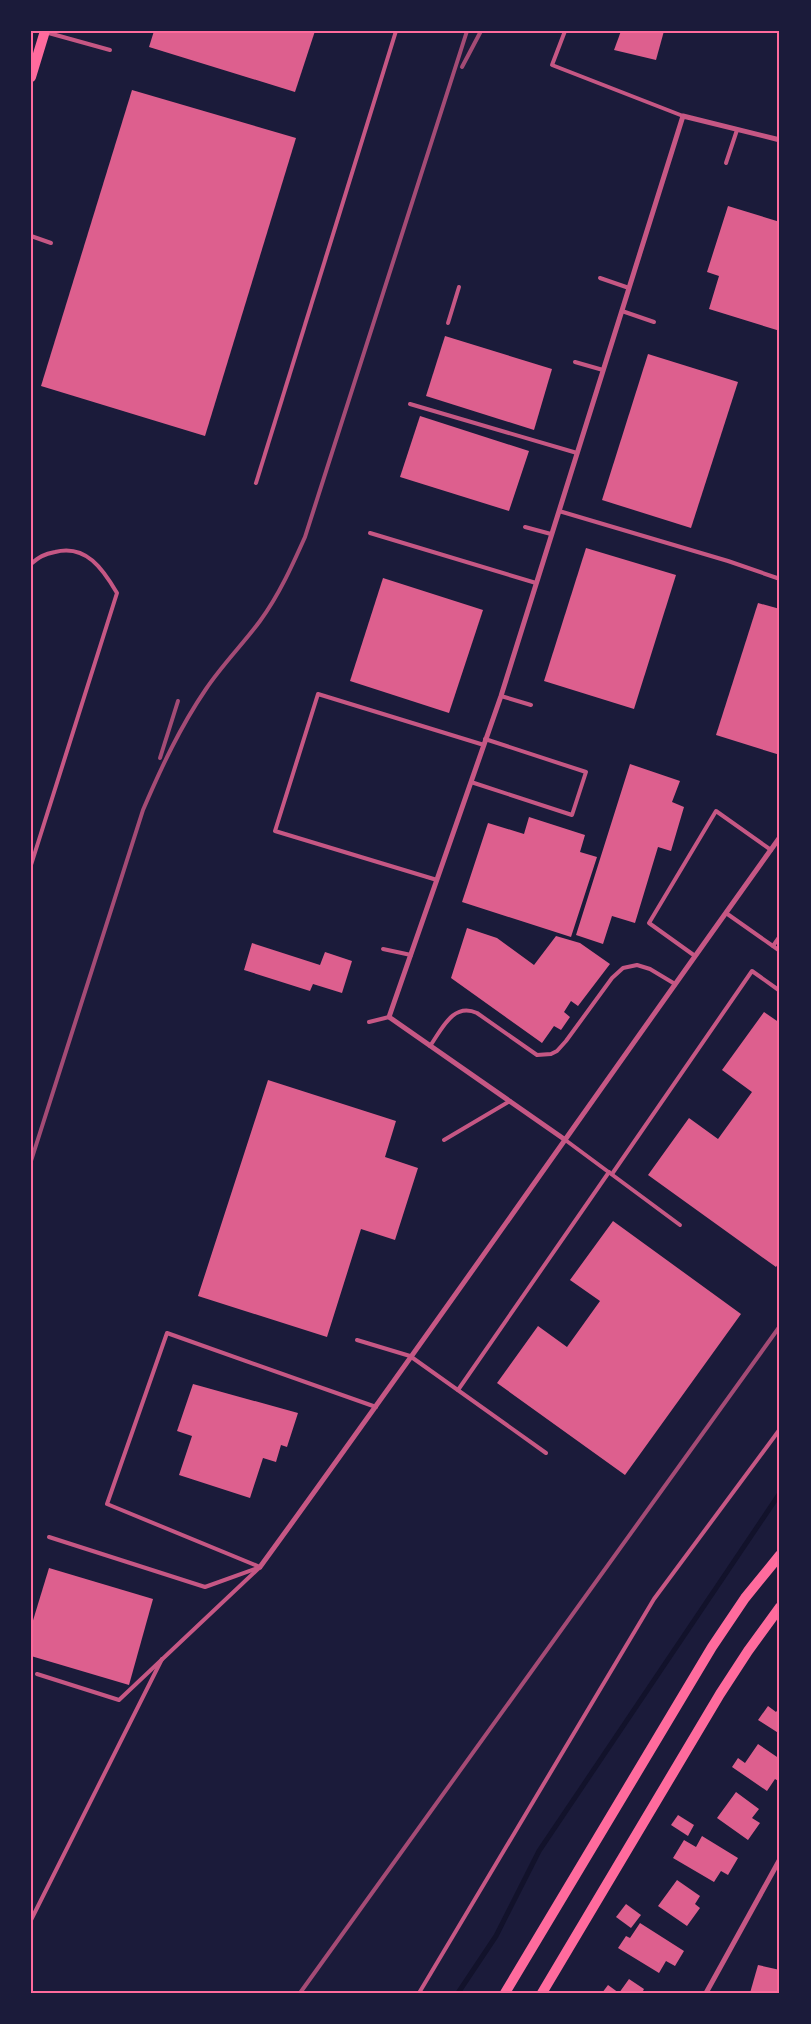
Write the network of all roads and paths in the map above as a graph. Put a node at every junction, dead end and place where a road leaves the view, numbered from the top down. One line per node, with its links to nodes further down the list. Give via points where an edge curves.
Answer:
1 (45, 31): 4 (lane); 5 (main road)
2 (396, 31): 22 (lane)
3 (565, 31): 6 (lane, via 552,65)
4 (110, 50)
5 (31, 77)
6 (683, 116): 7 (street); 14 (street)
7 (738, 130): 8 (street); 9 (lane)
8 (780, 140)
9 (726, 163)
10 (31, 236): 11 (lane)
11 (51, 242)
12 (600, 278): 14 (lane)
13 (459, 287): 17 (lane)
14 (629, 288): 15 (street)
15 (622, 311): 16 (lane); 19 (street)
16 (654, 322)
17 (448, 323)
18 (575, 362): 19 (lane)
19 (603, 370): 21 (street)
20 (410, 404): 21 (lane)
21 (577, 453): 23 (street)
22 (256, 484)
23 (559, 511): 26 (street); 28 (lane)
24 (525, 526): 26 (lane)
25 (370, 533): 29 (lane)
26 (551, 534): 29 (street)
27 (31, 564): 36 (lane, via 40,555 65,549 85,554 105,572 117,593)
28 (780, 579)
29 (536, 583): 30 (street)
30 (501, 696): 31 (lane); 32 (street)
31 (531, 705)
32 (484, 742): 33 (street); 33 (lane, via 586,772 572,815); 37 (lane, via 318,694 275,831)
33 (471, 782): 37 (street)
34 (780, 837): 35 (street)
35 (771, 850): 38 (street); 44 (lane, via 716,811 649,923)
36 (31, 865)
37 (437, 880): 43 (street)
38 (726, 913): 40 (lane); 44 (street)
39 (780, 936): 40 (lane)
40 (773, 946): 42 (lane)
41 (383, 949): 43 (lane)
42 (780, 950)
43 (411, 955): 47 (street)
44 (695, 956): 45 (street)
45 (675, 984): 49 (lane, via 637,965 622,968 566,1041 551,1054 537,1055 468,1009 460,1010 452,1017); 51 (street)
46 (780, 991): 53 (lane, via 752,971)
47 (390, 1018): 48 (lane); 49 (street)
48 (369, 1022)
49 (430, 1046): 50 (street)
50 (510, 1101): 51 (street); 52 (lane)
51 (564, 1139): 53 (lane); 56 (street)
52 (444, 1140)
53 (610, 1173): 54 (lane); 57 (lane)
54 (680, 1225)
55 (357, 1340): 56 (lane)
56 (410, 1356): 57 (lane); 58 (street)
57 (458, 1390): 60 (lane)
58 (376, 1407): 63 (street); 63 (lane, via 167,1332 107,1504)
59 (780, 1429): 69 (lane, via 654,1599)
60 (546, 1453)
61 (49, 1537): 63 (lane, via 206,1587)
62 (780, 1555): 70 (main road, via 712,1646)
63 (260, 1567): 65 (lane)
64 (780, 1607): 71 (main road, via 720,1694)
65 (162, 1659): 66 (lane, via 119,1700); 68 (lane)
66 (37, 1674)
67 (780, 1859): 72 (street)
68 (31, 1920)
69 (419, 1993)
70 (505, 1993)
71 (542, 1993)
72 (706, 1993)

